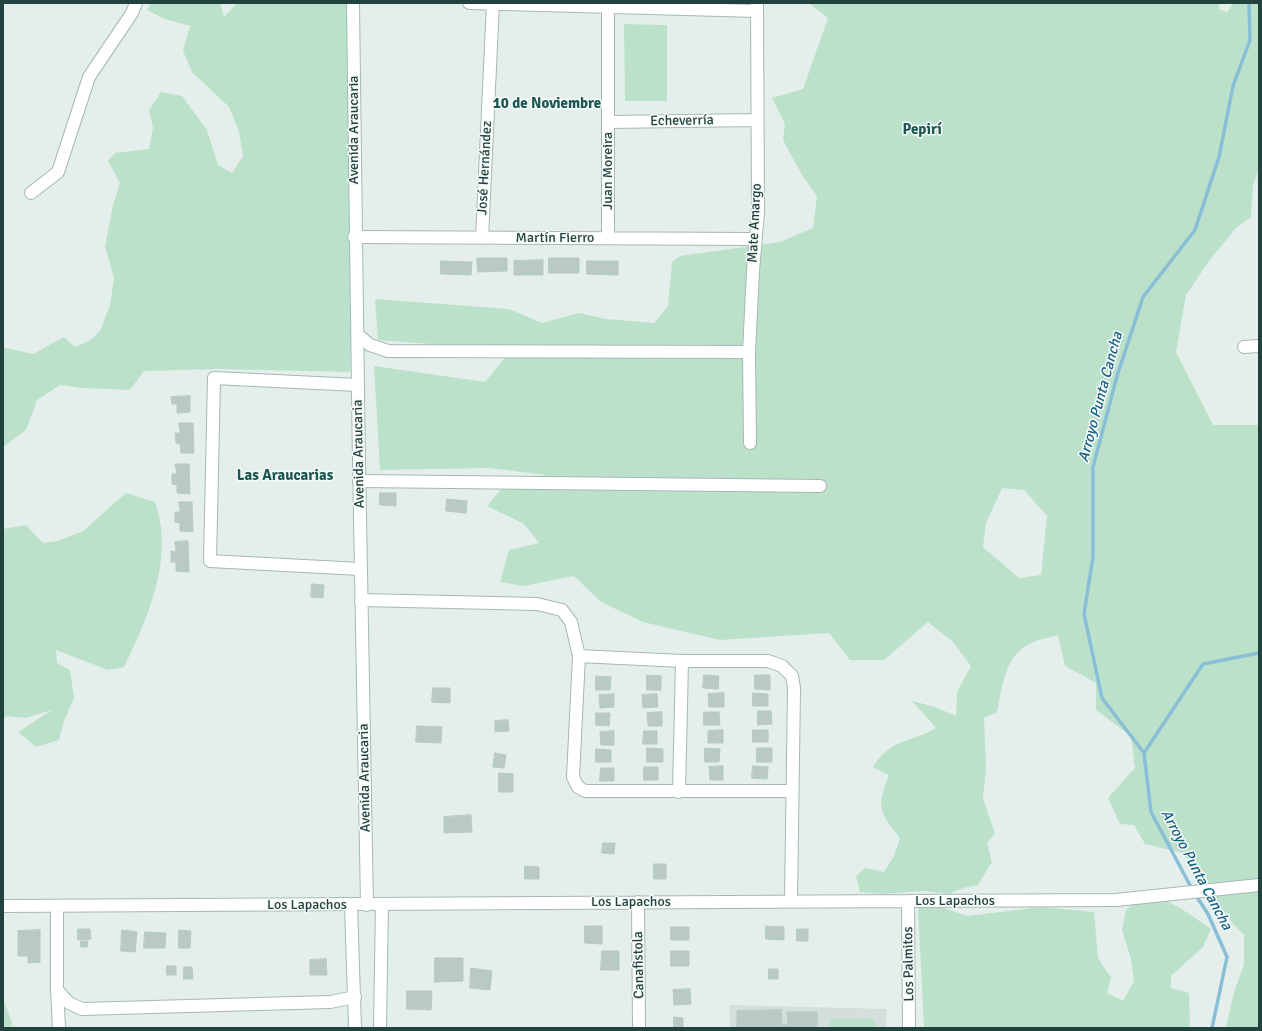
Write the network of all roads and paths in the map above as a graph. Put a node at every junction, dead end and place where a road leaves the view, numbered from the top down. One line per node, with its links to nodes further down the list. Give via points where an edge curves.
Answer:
1 (136, 3): 9 (street, via 89,77 58,172)
2 (353, 3): 10 (street, Avenida Araucaria)
3 (469, 3): 4 (street)
4 (493, 4): 5 (street); 11 (street, José Hernández)
5 (608, 7): 6 (street); 8 (street, Juan Moreira)
6 (757, 7): 7 (street, Mate Amargo)
7 (757, 120): 8 (street, Echeverría); 13 (street, Mate Amargo, via 758,212)
8 (608, 122): 12 (street, Juan Moreira)
9 (31, 193)
10 (354, 237): 11 (street, Martín Fierro); 14 (street, Avenida Araucaria)
11 (482, 238): 12 (street, Martín Fierro)
12 (608, 238): 13 (street, Martín Fierro)
13 (755, 239): 17 (street, Mate Amargo)
14 (358, 335): 17 (street, via 370,345 388,351); 18 (street, Avenida Araucaria)
15 (1259, 346): 16 (street)
16 (1244, 347)
17 (749, 352): 19 (street, Mate Amargo)
18 (358, 384): 20 (street, Avenida Araucaria); 22 (street, via 214,378 210,561)
19 (750, 443)
20 (359, 481): 21 (street); 22 (street, Avenida Araucaria)
21 (820, 486)
22 (360, 569): 23 (street, Avenida Araucaria)
23 (361, 600): 24 (street, via 537,604 562,610 571,622); 34 (street, Avenida Araucaria)
24 (578, 656): 25 (street); 27 (street, via 573,777 578,787 585,791)
25 (682, 661): 26 (street, via 768,661 782,666 792,676); 27 (street)
26 (793, 791): 27 (street); 29 (street)
27 (679, 792)
28 (1259, 885): 30 (street, Los Lapachos, via 1116,900)
29 (791, 901): 30 (street, Los Lapachos); 31 (street, Los Lapachos)
30 (908, 901): 43 (street, Los Palmitos)
31 (638, 902): 32 (street, Los Lapachos); 42 (street, Canafistola)
32 (382, 904): 34 (street, Los Lapachos); 41 (street)
33 (350, 905): 34 (street, Los Lapachos); 36 (street, Los Lapachos); 38 (street)
34 (367, 905)
35 (3, 906): 36 (street, Los Lapachos)
36 (57, 906): 37 (street)
37 (57, 990): 38 (street, via 69,1003 82,1009 330,1002); 39 (street)
38 (355, 997): 40 (street)
39 (59, 1028)
40 (355, 1028)
41 (380, 1028)
42 (639, 1028)
43 (909, 1028)

